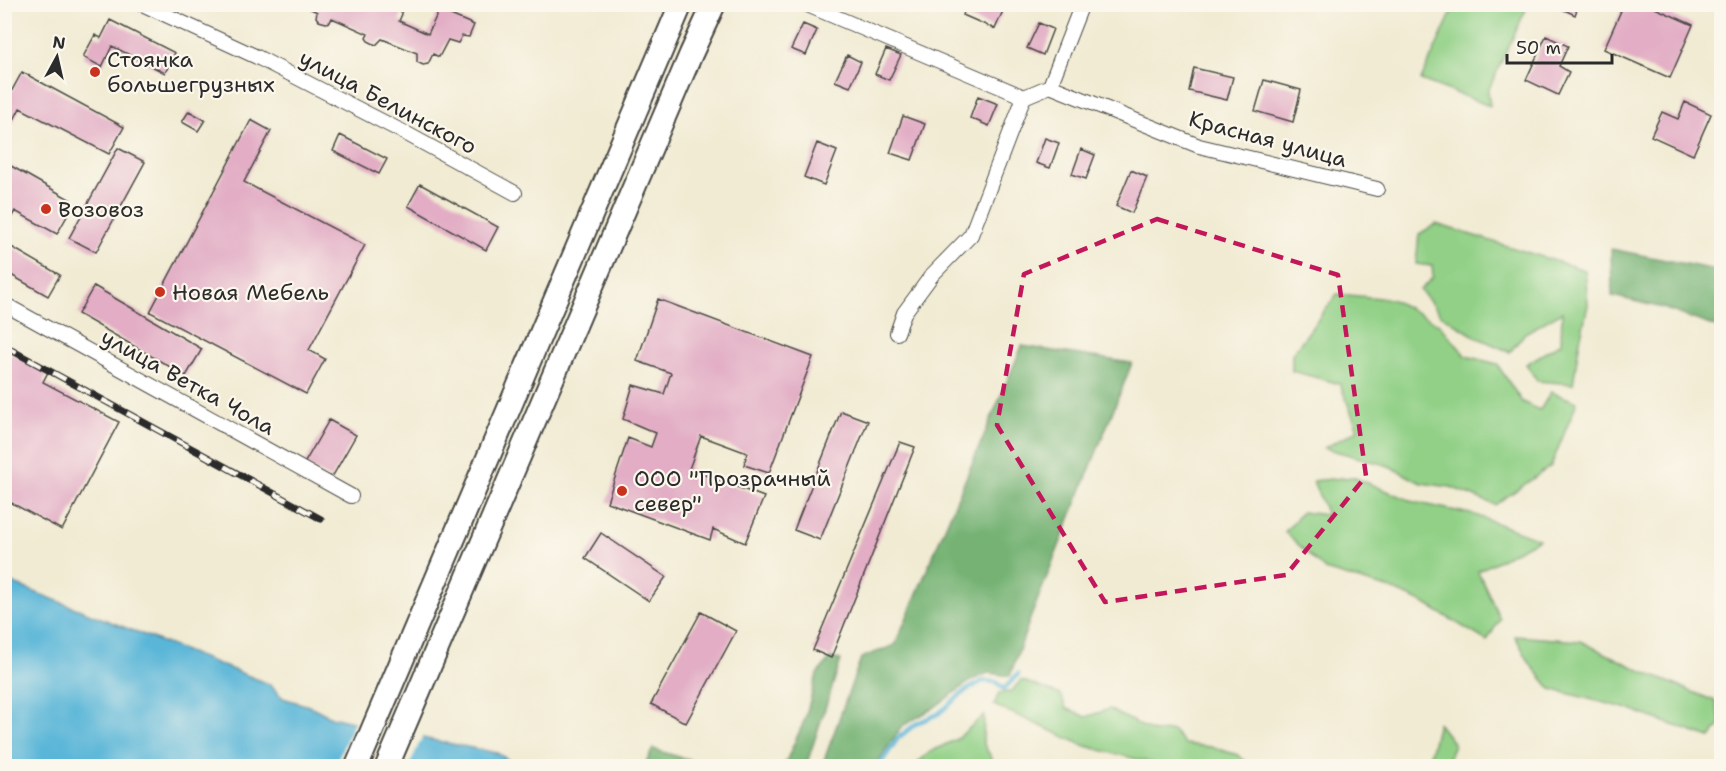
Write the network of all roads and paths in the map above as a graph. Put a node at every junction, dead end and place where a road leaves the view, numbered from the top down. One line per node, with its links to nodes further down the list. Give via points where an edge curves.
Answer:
1 (142, 4): 9 (street, улица Белинского, via 257,57)
2 (681, 4): 13 (main road)
3 (714, 4): 14 (main road)
4 (805, 4): 7 (street)
5 (1082, 4): 6 (street)
6 (1050, 86): 7 (street); 8 (street, Красная улица, via 1199,146)
7 (1024, 97): 11 (street, via 971,235 932,275 904,313)
8 (1377, 189)
9 (515, 194)
10 (4, 304): 12 (street, улица Ветка Чола)
11 (897, 333)
12 (351, 496)
13 (357, 766)
14 (387, 766)

